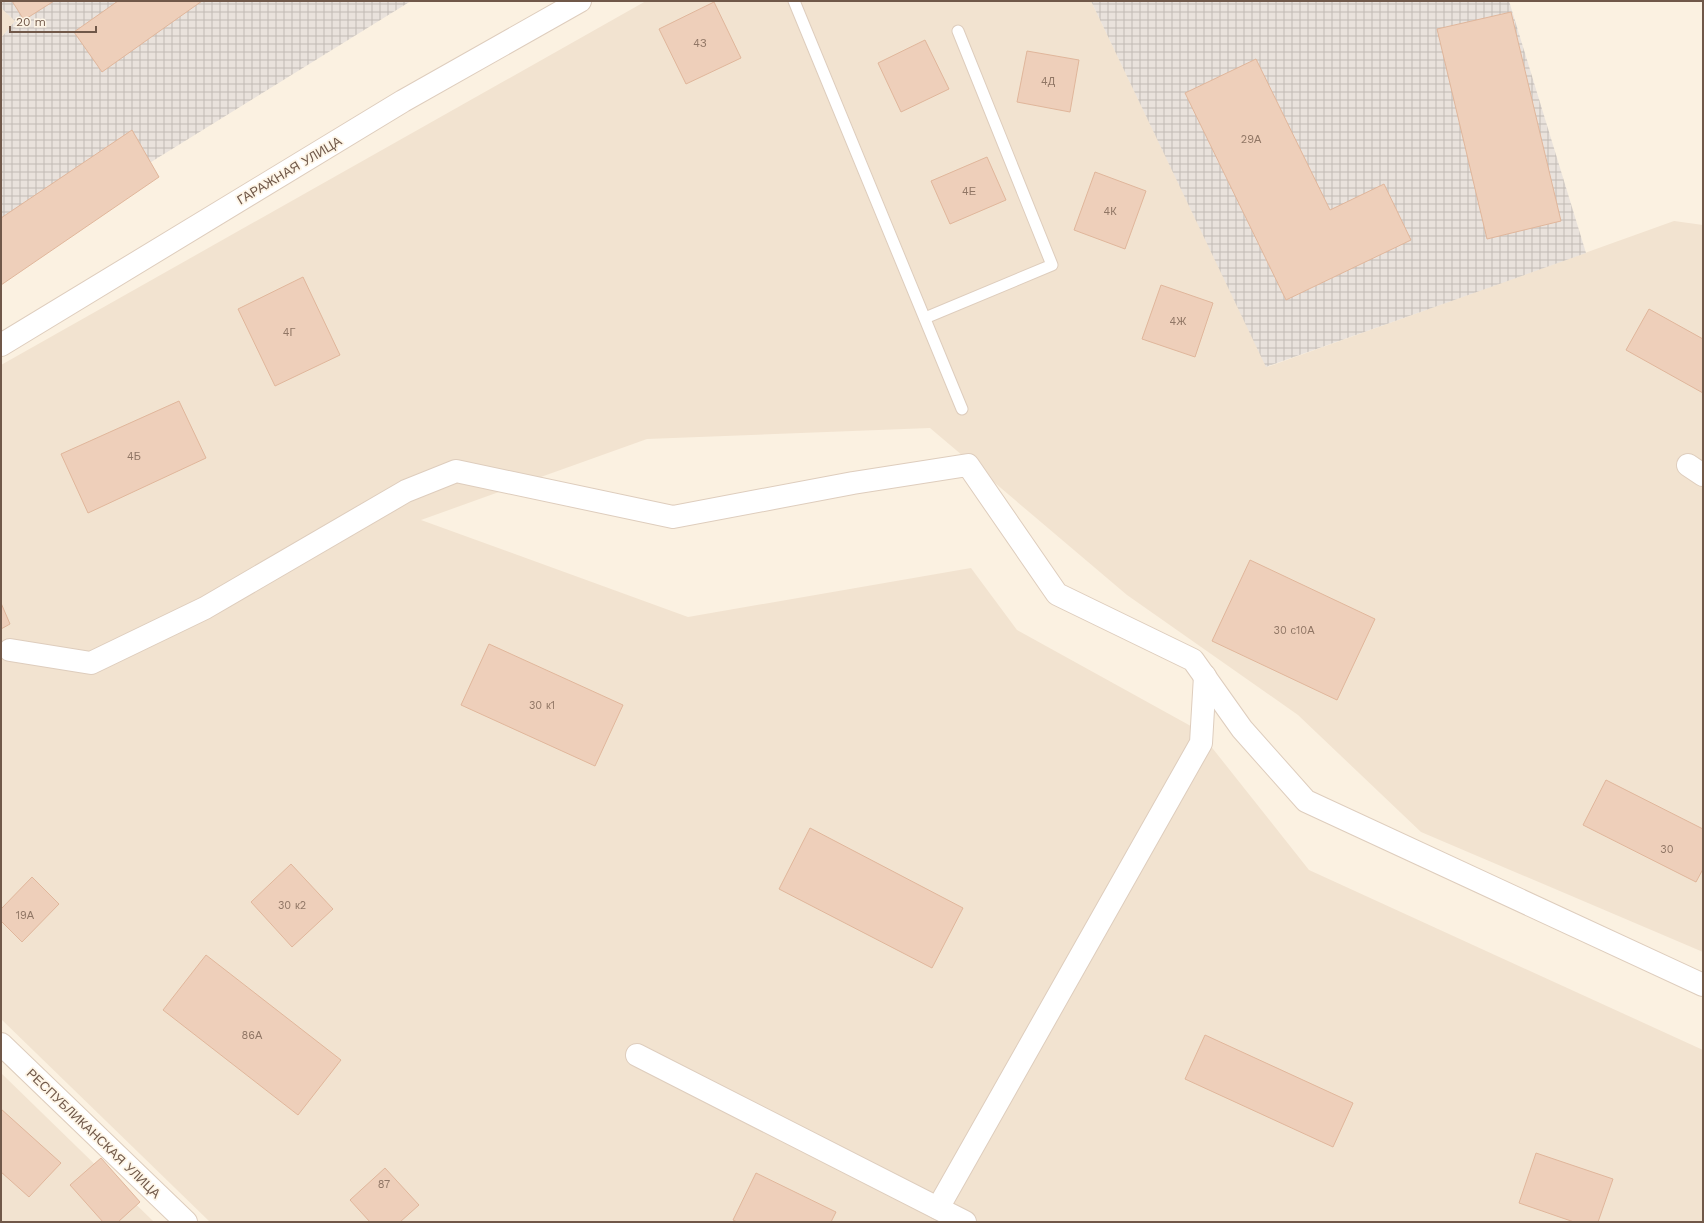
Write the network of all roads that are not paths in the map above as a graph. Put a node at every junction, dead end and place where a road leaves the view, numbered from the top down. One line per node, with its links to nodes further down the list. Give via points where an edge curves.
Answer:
1 (580, 1): 5 (street, ГАРАЖНАЯ УЛИЦА, via 403,101)
2 (794, 1): 4 (lane)
3 (958, 31): 4 (lane, via 1052,265)
4 (924, 318): 6 (lane)
5 (1, 345)
6 (962, 409)
7 (10, 650): 8 (street, via 92,663 205,608 406,491 456,471 674,517 853,483 968,465 1057,594 1193,660)
8 (1205, 676): 9 (street, via 1242,729 1306,801); 12 (street, via 1201,743)
9 (1703, 985)
10 (1, 1044): 13 (street, РЕСПУБЛИКАНСКАЯ УЛИЦА)
11 (637, 1055): 12 (street)
12 (938, 1208): 14 (street)
13 (186, 1222)
14 (965, 1222)

